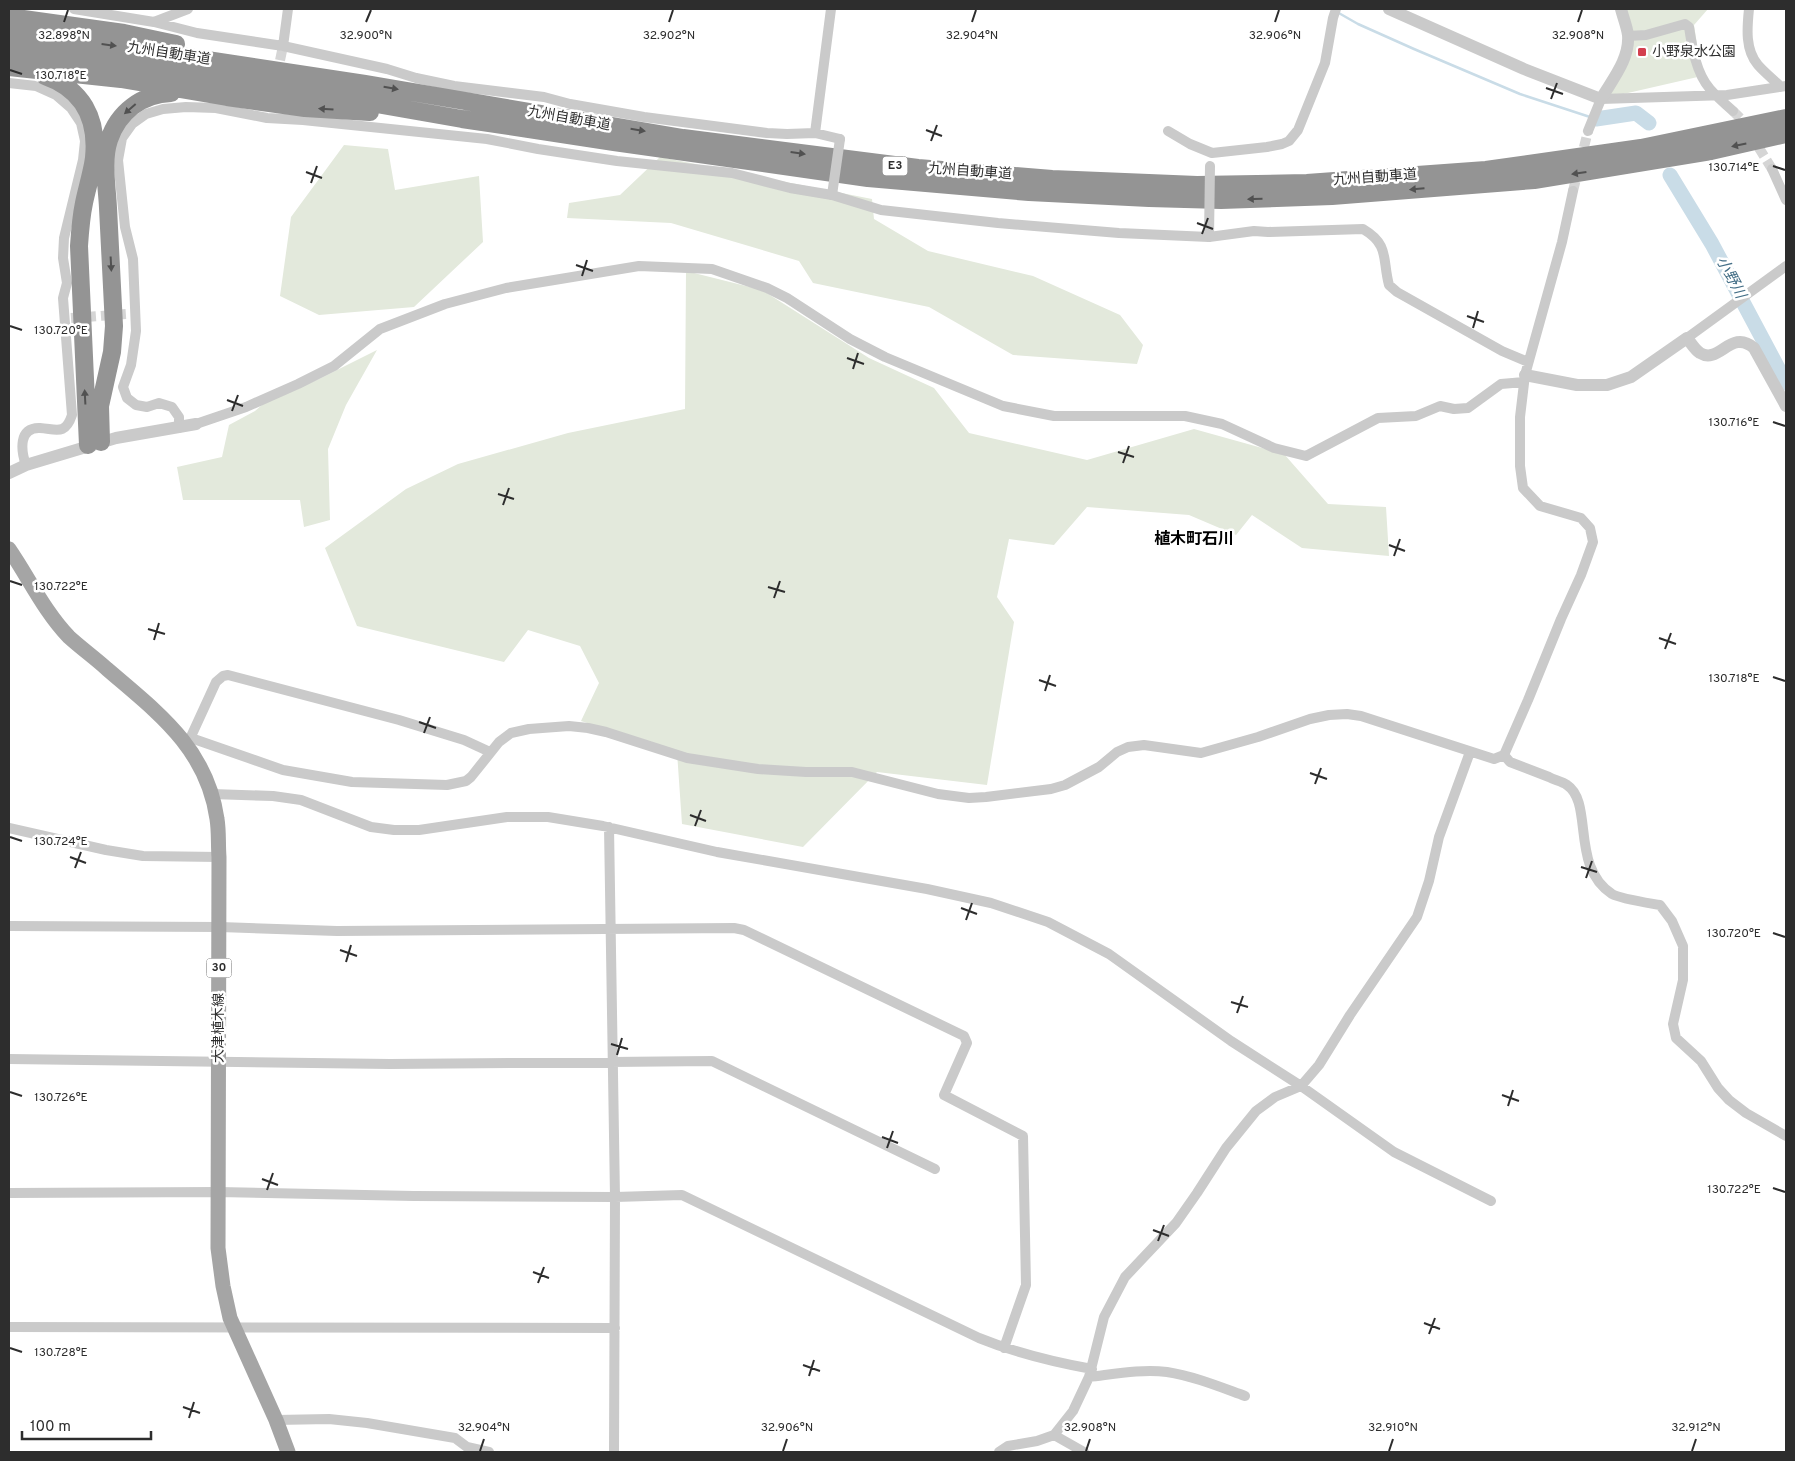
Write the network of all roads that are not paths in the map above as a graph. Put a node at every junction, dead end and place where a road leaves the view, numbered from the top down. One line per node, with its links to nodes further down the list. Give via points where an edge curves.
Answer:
1 (74, 9): 10 (street)
2 (188, 9): 10 (street)
3 (288, 9): 13 (street)
4 (831, 9): 28 (street)
5 (1389, 9): 22 (street)
6 (1621, 9): 12 (street)
7 (1749, 9): 19 (street, via 1749,47 1757,64)
8 (1334, 14): 30 (street, via 1325,63 1298,130 1289,141 1267,148)
9 (9, 17): 18 (highway, via 124,33 322,72)
10 (154, 22): 13 (street, via 197,33)
11 (9, 34): 18 (highway, 九州自動車道 / E3, one-way to 18, via 121,47)
12 (1628, 36): 20 (street, via 1646,35 1685,24 1689,27 1696,61 1709,88); 22 (street, via 1624,60)
13 (283, 46): 28 (street, via 454,86 767,133)
14 (9, 50): 25 (highway, 九州自動車道 / E3, via 285,88)
15 (9, 67): 21 (highway, via 121,79)
16 (9, 72): 43 (highway, one-way to 16, via 79,246 81,215 93,159 91,119 81,100 57,80 44,75)
17 (9, 83): 44 (street, via 36,86 56,95 71,108 81,123 86,141 64,238 67,283 63,298 68,319 72,415 67,425 58,430 38,428 27,433 21,445)
18 (365, 84): 24 (highway, 九州自動車道 / E3, one-way to 24, via 674,136 871,163 1052,179 1197,185 1306,183 1486,170 1641,148)
19 (1784, 86): 20 (street)
20 (1717, 95): 22 (street); 23 (street)
21 (227, 97): 25 (highway, one-way to 21, via 305,108); 43 (highway, one-way to 43, via 177,92 151,96 130,108 109,140 106,168 114,326)
22 (1599, 104): 27 (street)
23 (1733, 111)
24 (1786, 118)
25 (462, 119): 29 (highway, 九州自動車道 / E3, one-way to 25, via 1711,151 1534,180 1332,196 1221,200 1029,192 868,178)
26 (1168, 131): 30 (street)
27 (1588, 131)
28 (815, 133): 33 (street, bridge, via 840,139)
29 (1786, 134)
30 (1212, 153): 35 (street, bridge)
31 (1772, 169): 34 (street)
32 (1573, 191): 38 (street)
33 (832, 195): 35 (street, via 881,210 1119,233); 42 (street, via 732,174 617,161 487,139 267,118 216,108 186,107 146,114 132,124 122,138 118,160 126,227 134,259 131,314 136,331 131,365 123,388 130,402 141,407 159,403 172,408 179,416)
34 (1786, 200)
35 (1209, 237): 38 (street, via 1254,231 1363,229 1373,235 1384,252 1388,285 1502,351)
36 (1786, 266): 37 (street)
37 (1687, 338): 39 (street, via 1632,377 1607,385); 40 (street, via 1706,355 1713,355 1736,342 1748,343 1754,348)
38 (1528, 362): 39 (street)
39 (1525, 379): 41 (street, via 1501,384 1468,408 1440,406 1416,416 1378,418 1306,456 1274,448 1222,424 1185,416 1054,416 1003,406 885,357 768,288 712,269 639,266 506,288 444,304 380,329 334,366 298,384 246,408); 50 (street, via 1520,417 1523,488 1540,506 1581,518 1590,528 1593,542)
40 (1786, 406)
41 (196, 424): 42 (street)
42 (179, 428): 43 (street)
43 (94, 444): 44 (street)
44 (26, 465): 45 (street)
45 (9, 473)
46 (9, 549): 47 (main road, 大津植木線 / 30, via 43,604 70,637)
47 (189, 742): 48 (street, via 283,770 352,782 411,785 447,785 466,781); 48 (street, via 213,686 218,679 228,675 399,720 464,740); 51 (main road, 大津植木線 / 30)
48 (490, 752): 49 (street, via 511,732 569,726 588,728 687,758 758,768 852,772 918,790 969,798 1058,787 1099,767 1128,747 1144,745 1201,753 1328,715 1361,716)
49 (1470, 752): 50 (street, via 1494,759); 61 (street, via 1439,837 1417,917)
50 (1504, 755): 62 (street, via 1510,762 1567,785 1577,797 1592,872 1603,886 1613,894 1660,905 1683,946 1683,980 1673,1024 1676,1038 1701,1061 1729,1100)
51 (212, 794): 52 (street, via 301,800 371,827 394,830 419,830 528,816); 54 (main road, 大津植木線 / 30)
52 (609, 827): 57 (street); 61 (street, via 717,852 927,889 982,901 1048,922 1108,954)
53 (9, 828): 54 (street, via 143,856)
54 (219, 857): 56 (main road, 大津植木線 / 30)
55 (9, 926): 56 (street)
56 (220, 927): 57 (street, via 337,931); 59 (main road, 大津植木線 / 30)
57 (610, 928): 60 (street); 71 (street, via 744,930 964,1036 967,1043 944,1095 1022,1136 1026,1285)
58 (9, 1060): 59 (street)
59 (218, 1062): 60 (street); 65 (main road, 大津植木線 / 30)
60 (612, 1062): 63 (street, via 712,1062); 66 (street)
61 (1301, 1086): 67 (street, via 1394,1152); 72 (street, via 1275,1097 1256,1111 1226,1148 1176,1223 1124,1277 1104,1318)
62 (1786, 1136)
63 (935, 1169)
64 (9, 1192): 65 (street)
65 (218, 1192): 66 (street); 69 (main road, 大津植木線 / 30, via 219,1258)
66 (615, 1197): 70 (street); 71 (street, via 682,1196)
67 (1491, 1202)
68 (9, 1327): 69 (street)
69 (234, 1327): 70 (street); 74 (main road, 大津植木線 / 30)
70 (615, 1328): 78 (street)
71 (1004, 1348): 72 (street)
72 (1091, 1373): 73 (street, via 1168,1372); 75 (street, via 1073,1411)
73 (1245, 1396)
74 (276, 1420): 76 (main road, 大津植木線 / 30); 77 (street, via 329,1419 367,1423 456,1438 467,1447)
75 (1054, 1435): 79 (street, via 1008,1446); 80 (street)
76 (288, 1452)
77 (489, 1452)
78 (614, 1452)
79 (999, 1452)
80 (1084, 1452)

